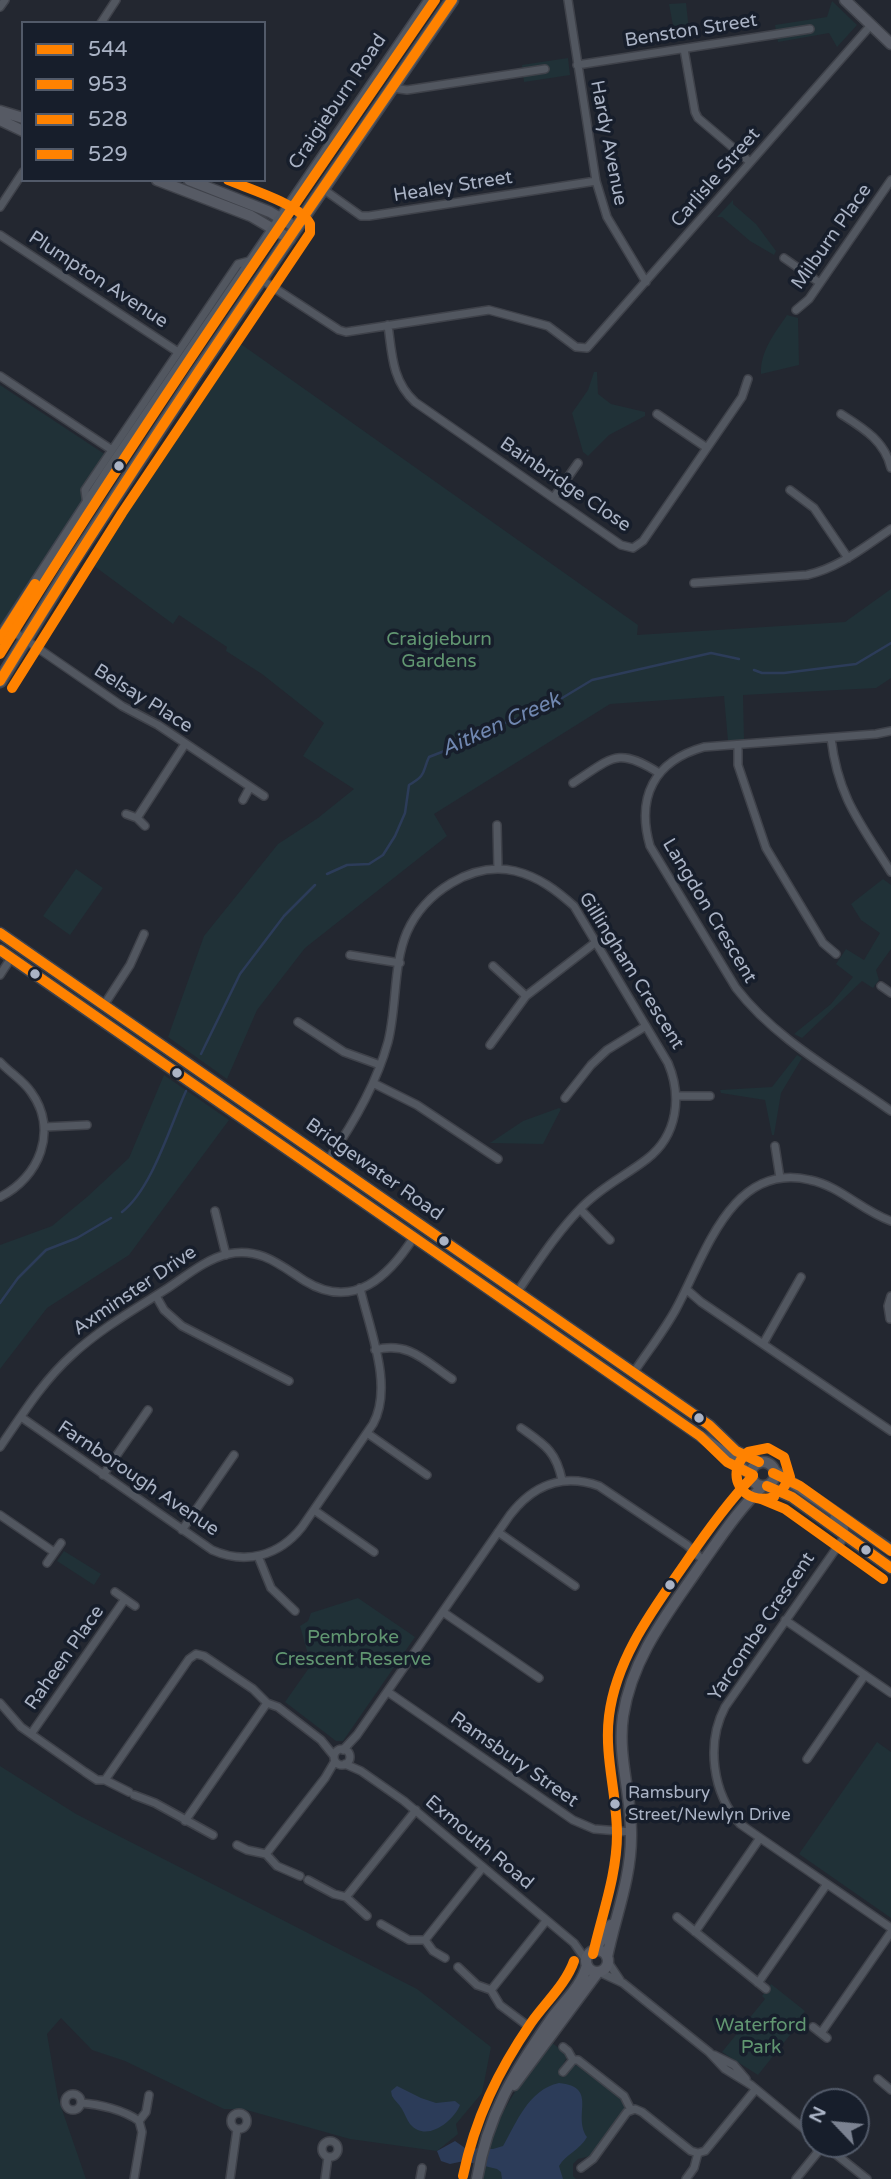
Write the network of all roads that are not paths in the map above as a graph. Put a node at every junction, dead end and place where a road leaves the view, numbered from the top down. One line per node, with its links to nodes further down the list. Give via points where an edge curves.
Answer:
1 (5, 0): 7 (street)
2 (116, 0): 9 (street)
3 (431, 0): 8 (main road, Craigieburn Road)
4 (452, 0): 10 (main road, Craigieburn Road)
5 (568, 0): 15 (street, Hardy Avenue)
6 (845, 0): 11 (street)
7 (0, 7)
8 (423, 13): 10 (main road); 30 (main road, Craigieburn Road)
9 (105, 21)
10 (436, 22): 17 (main road, Craigieburn Road)
11 (871, 25): 13 (street); 22 (street, Carlisle Street)
12 (810, 29): 14 (street, Benston Street)
13 (891, 44)
14 (684, 49): 15 (street, Benston Street); 22 (street, via 698,118)
15 (577, 65): 25 (street, Hardy Avenue)
16 (545, 69): 17 (street, via 403,91)
17 (391, 87): 28 (main road, Craigieburn Road)
18 (0, 111): 19 (street)
19 (21, 117)
20 (0, 120): 21 (street)
21 (21, 130)
22 (750, 162): 38 (street, Carlisle Street)
23 (21, 175): 29 (street)
24 (891, 180): 39 (street, Milburn Place)
25 (596, 181): 28 (street, Healey Street, via 369,216 361,216); 38 (street, Hardy Avenue, via 607,217)
26 (162, 182): 32 (street)
27 (194, 182): 30 (street)
28 (323, 189): 31 (main road, Craigieburn Road)
29 (0, 207)
30 (282, 218): 31 (street); 32 (main road, Craigieburn Road)
31 (297, 228): 34 (main road, Craigieburn Road)
32 (275, 229): 34 (street); 36 (main road, Craigieburn Road)
33 (0, 234): 42 (street, Plumpton Avenue)
34 (290, 239): 37 (main road, Craigieburn Road)
35 (784, 258): 39 (street)
36 (253, 260): 42 (street, Craigieburn Road, via 238,264); 53 (main road, Craigieburn Road)
37 (262, 280): 41 (street, via 339,330); 58 (main road, Craigieburn Road, via 110,505)
38 (646, 282): 41 (street, Carlisle Street, via 583,349 548,326 489,310)
39 (820, 283): 40 (street, Milburn Place)
40 (796, 310)
41 (388, 325): 52 (street, Bainbridge Close, via 395,376 407,394)
42 (178, 352): 48 (street, Craigieburn Road)
43 (0, 376): 48 (street)
44 (748, 379): 47 (street, Bainbridge Close, via 742,397)
45 (657, 414): 47 (street)
46 (841, 414): 50 (street, via 880,444)
47 (707, 448): 52 (street, Bainbridge Close, via 643,541 633,548 621,545)
48 (112, 450): 53 (street, Craigieburn Road, via 85,490)
49 (578, 463): 52 (street)
50 (891, 468)
51 (790, 490): 55 (street, via 814,508)
52 (554, 497)
53 (87, 505): 57 (main road, Craigieburn Road)
54 (891, 529): 55 (street)
55 (848, 558): 56 (street, via 807,575)
56 (694, 583)
57 (4, 633): 58 (street, Belsay Place)
58 (28, 644): 59 (main road, Craigieburn Road); 62 (street, Belsay Place)
59 (0, 681)
60 (891, 731): 61 (street, Langdon Crescent)
61 (831, 738): 63 (street, Langdon Crescent); 74 (street, via 840,786)
62 (186, 744): 66 (street, Belsay Place); 70 (street)
63 (738, 745): 64 (street, Langdon Crescent, via 687,752); 80 (street, via 738,765 766,848 822,943)
64 (659, 774): 65 (street, via 635,759 619,758); 102 (street, Langdon Crescent, via 644,806 650,846 736,988 773,1028)
65 (573, 783)
66 (250, 788): 67 (street, Belsay Place); 68 (street)
67 (264, 796)
68 (243, 800)
69 (126, 814): 70 (street)
70 (136, 818): 72 (street)
71 (497, 825): 73 (street)
72 (145, 826)
73 (498, 869): 77 (street, Gillingham Crescent, via 515,871 555,889 574,906); 83 (street, Gillingham Crescent, via 471,874 430,899 406,934)
74 (891, 872)
75 (0, 933): 78 (street, Bridgewater Road)
76 (144, 934): 89 (street)
77 (596, 942): 88 (street); 91 (street, Gillingham Crescent)
78 (19, 946): 82 (street); 89 (street, Bridgewater Road)
79 (0, 950): 82 (street, Bridgewater Road)
80 (836, 954)
81 (350, 955): 83 (street)
82 (11, 958): 85 (street); 96 (street, Bridgewater Road)
83 (400, 963): 94 (street, Gillingham Crescent)
84 (493, 966): 88 (street)
85 (0, 975)
86 (881, 986): 87 (street)
87 (891, 993)
88 (526, 996): 92 (street)
89 (104, 1005): 95 (street, Bridgewater Road)
90 (298, 1022): 94 (street, via 344,1052)
91 (646, 1026): 99 (street, Gillingham Crescent, via 668,1063); 101 (street, via 607,1050)
92 (490, 1045)
93 (0, 1062): 105 (street, via 31,1092)
94 (380, 1065): 97 (street, Gillingham Crescent)
95 (192, 1066): 96 (street, via 203,1082); 98 (street, Bridgewater Road)
96 (191, 1083): 103 (street, Bridgewater Road)
97 (373, 1083): 107 (street, via 417,1105); 108 (street, Gillingham Crescent)
98 (223, 1087): 103 (street, via 213,1090); 108 (street, Bridgewater Road)
99 (677, 1096): 100 (street); 111 (street, Gillingham Crescent, via 672,1126 649,1158 601,1189)
100 (710, 1096)
101 (565, 1098)
102 (891, 1111)
103 (240, 1117): 115 (street, Bridgewater Road)
104 (88, 1125): 105 (street)
105 (44, 1127): 110 (street, via 41,1152 31,1172)
106 (775, 1146): 109 (street)
107 (498, 1159)
108 (328, 1160): 114 (street, Bridgewater Road)
109 (780, 1178): 113 (street, via 820,1183); 120 (street, via 748,1191 730,1209)
110 (0, 1197)
111 (580, 1209): 116 (street); 121 (street, Gillingham Crescent)
112 (215, 1211): 117 (street)
113 (891, 1221)
114 (423, 1225): 115 (street, Axminster Drive); 121 (street, Bridgewater Road)
115 (414, 1237): 119 (street, Axminster Drive, via 388,1272); 126 (street, Bridgewater Road)
116 (610, 1240)
117 (226, 1255): 119 (street, Axminster Drive, via 248,1253 268,1258 323,1288); 122 (street, Axminster Drive)
118 (801, 1277): 128 (street)
119 (359, 1288): 129 (street, Farnborough Avenue)
120 (686, 1289): 124 (street); 125 (street)
121 (518, 1291): 126 (street, Gillingham Crescent); 130 (street, Bridgewater Road)
122 (156, 1296): 132 (street, via 182,1326); 134 (street, Axminster Drive, via 71,1356)
123 (891, 1296): 127 (street)
124 (682, 1298): 125 (street); 130 (street)
125 (701, 1302): 128 (street)
126 (509, 1303): 144 (street, Bridgewater Road)
127 (890, 1319)
128 (763, 1344): 136 (street)
129 (375, 1350): 131 (street, via 394,1346 408,1350); 137 (street, Farnborough Avenue, via 382,1400)
130 (634, 1372): 140 (street, Bridgewater Road, via 709,1425 736,1451)
131 (452, 1379)
132 (289, 1381)
133 (148, 1410): 142 (street)
134 (21, 1417): 138 (street, Axminster Drive); 142 (street, Farnborough Avenue)
135 (521, 1428): 145 (street, via 554,1455)
136 (891, 1431)
137 (367, 1433): 143 (street); 149 (street, Farnborough Avenue)
138 (0, 1447)
139 (234, 1455): 151 (street)
140 (759, 1462): 141 (street, via 770,1464); 144 (street)
141 (776, 1472): 146 (street, via 775,1479); 147 (street)
142 (103, 1475): 151 (street, Farnborough Avenue)
143 (427, 1475)
144 (752, 1477): 146 (street); 148 (street)
145 (562, 1480): 152 (street, via 527,1496); 159 (street, via 606,1489)
146 (765, 1486): 148 (street); 153 (street, via 792,1497)
147 (819, 1501): 153 (street, via 844,1525); 155 (street)
148 (741, 1507): 159 (street)
149 (314, 1510): 157 (street); 158 (street, Farnborough Avenue, via 290,1540)
150 (0, 1515): 156 (street)
151 (182, 1530): 158 (street, Farnborough Avenue, via 220,1553)
152 (498, 1532): 162 (street); 167 (street)
153 (840, 1533): 161 (street); 168 (street, Yarcombe Crescent)
154 (61, 1543): 156 (street)
155 (891, 1550)
156 (54, 1552): 160 (street)
157 (374, 1552)
158 (258, 1556): 166 (street, via 271,1588)
159 (705, 1558): 181 (street, via 653,1635 630,1686 621,1739)
160 (47, 1563)
161 (891, 1568)
162 (575, 1586)
163 (115, 1592): 164 (street, Raheen Place)
164 (125, 1599): 165 (street, Raheen Place); 175 (street, Raheen Place)
165 (135, 1606)
166 (295, 1611)
167 (443, 1612): 170 (street); 171 (street)
168 (785, 1620): 169 (street); 183 (street, Yarcombe Crescent, via 725,1707 714,1734 724,1801 740,1824)
169 (865, 1675): 172 (street); 177 (street)
170 (539, 1678)
171 (388, 1692): 176 (street); 181 (street, Ramsbury Street, via 573,1819 594,1829)
172 (891, 1693)
173 (0, 1703): 175 (street, via 14,1722)
174 (267, 1703): 176 (street, Exmouth Road); 178 (street, Exmouth Road, via 253,1689 196,1654); 180 (street)
175 (31, 1734): 178 (street, via 97,1780)
176 (342, 1757): 179 (street, Exmouth Road); 185 (street)
177 (807, 1759)
178 (105, 1780): 180 (street)
179 (416, 1810): 186 (street, Exmouth Road); 190 (street)
180 (186, 1821): 182 (street)
181 (631, 1832): 193 (street, via 626,1881)
182 (213, 1835)
183 (760, 1838): 189 (street, Yarcombe Crescent); 197 (street)
184 (237, 1845): 185 (street)
185 (266, 1854): 187 (street, via 277,1866)
186 (483, 1867): 194 (street, Exmouth Road); 198 (street)
187 (300, 1876)
188 (308, 1880): 190 (street)
189 (827, 1884): 196 (street, Yarcombe Crescent); 205 (street)
190 (346, 1897): 191 (street)
191 (367, 1916)
192 (677, 1917): 197 (street)
193 (614, 1919): 199 (street); 201 (street)
194 (546, 1921): 199 (street, Exmouth Road); 207 (street)
195 (381, 1924): 198 (street, via 409,1940)
196 (891, 1930): 209 (street, via 824,2035)
197 (695, 1932): 205 (street)
198 (425, 1940): 200 (street)
199 (590, 1957): 201 (street, via 601,1952); 203 (street, via 591,1971); 220 (street, via 583,1979 512,2077)
200 (445, 1958)
201 (607, 1959): 203 (street); 204 (street)
202 (458, 1967): 207 (street, via 477,1985)
203 (599, 1972): 204 (street); 220 (street)
204 (623, 1983): 215 (street)
205 (758, 1983): 206 (street)
206 (766, 1989)
207 (491, 1990): 208 (street, via 500,2006)
208 (524, 2023)
209 (813, 2027)
210 (563, 2047): 211 (street)
211 (573, 2060): 212 (street); 219 (street, via 624,2096)
212 (563, 2072)
213 (891, 2076): 216 (street)
214 (877, 2079): 216 (street)
215 (753, 2087): 222 (street); 224 (street, via 708,2148)
216 (888, 2087)
217 (149, 2095): 221 (street, via 148,2109)
218 (81, 2103): 221 (street)
219 (631, 2110): 224 (street, via 642,2112); 229 (street)
220 (493, 2116): 230 (street)
221 (139, 2121): 231 (street, via 142,2132)
222 (800, 2126)
223 (237, 2129): 232 (street)
224 (698, 2153): 235 (street)
225 (328, 2157): 233 (street)
226 (810, 2158): 236 (street)
227 (841, 2158): 237 (street)
228 (422, 2168): 234 (street)
229 (582, 2168)
230 (477, 2176)
231 (134, 2179)
232 (230, 2179)
233 (325, 2179)
234 (420, 2179)
235 (686, 2179)
236 (796, 2179)
237 (867, 2179)

